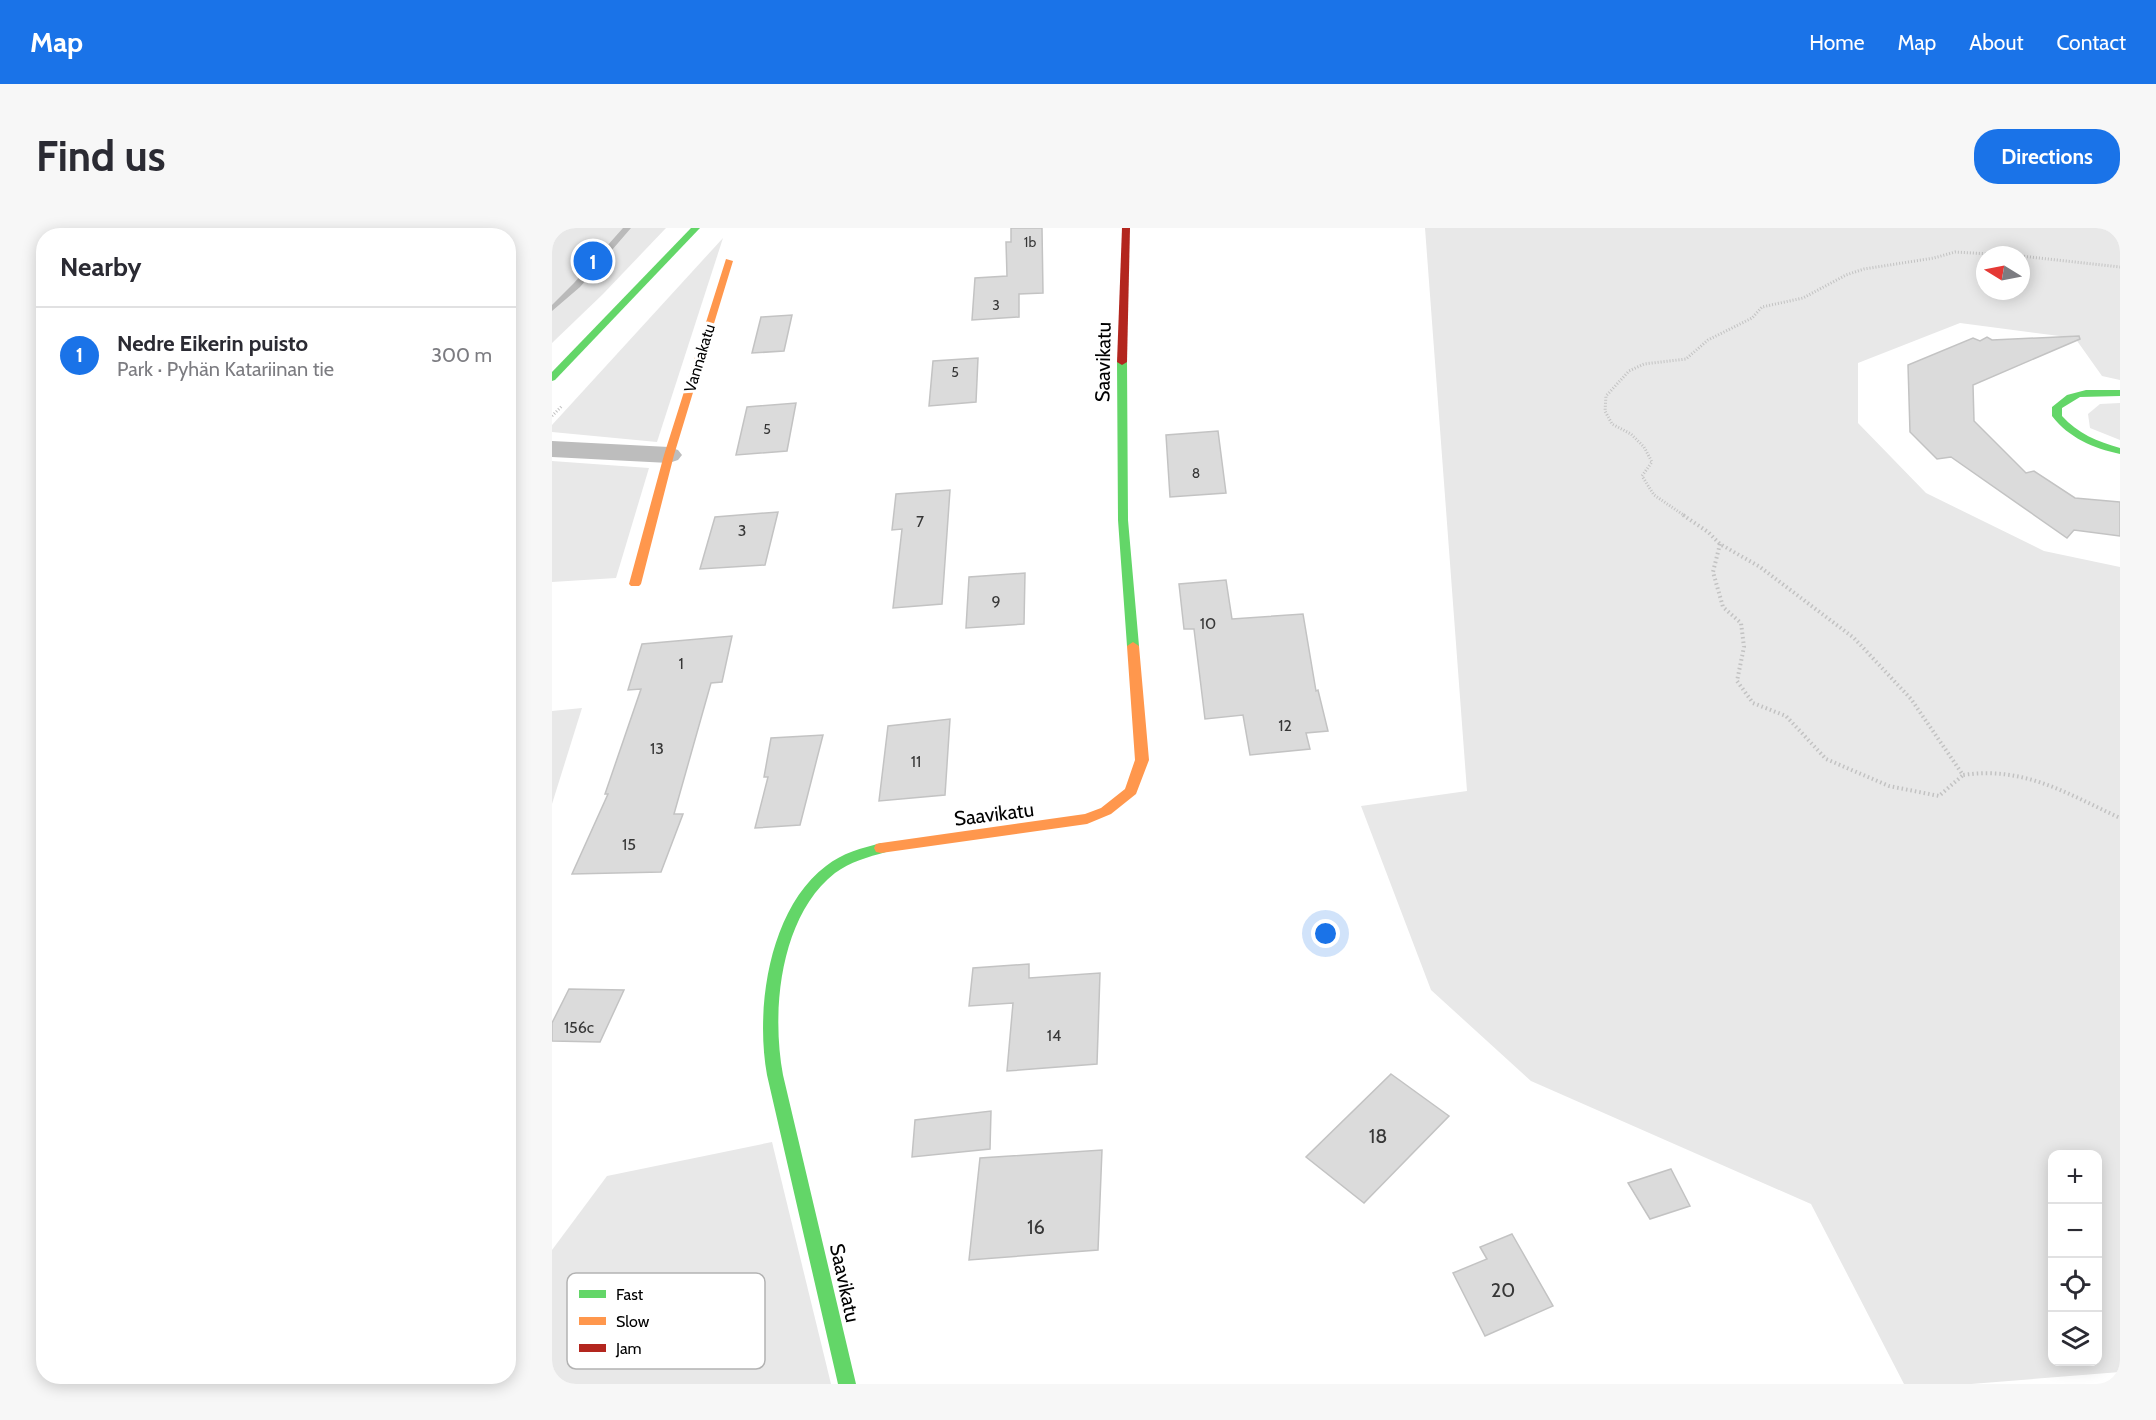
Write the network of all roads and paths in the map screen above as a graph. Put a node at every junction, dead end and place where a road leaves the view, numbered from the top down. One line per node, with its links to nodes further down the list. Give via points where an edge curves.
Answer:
1 (696, 228): 7 (street)
2 (1126, 228): 16 (street, Saavikatu, via 1123,520 1142,760 1131,791 1106,811 1087,819 864,851 838,863 803,900 775,975 770,1017 772,1055)
3 (1976, 253): 12 (path, via 1955,252 1864,269 1803,298 1762,307 1752,318 1708,340 1686,359 1644,364 1629,370 1606,396 1605,411 1612,424 1631,434 1652,462 1642,476 1654,495)
4 (2030, 257): 6 (path)
5 (729, 261): 11 (street, Vannakatu)
6 (2120, 267)
7 (552, 378)
8 (2120, 393): 10 (street, via 2066,398 2057,415 2076,435)
9 (552, 448): 11 (street)
10 (2120, 451)
11 (669, 455): 13 (street, Vannakatu)
12 (1720, 544): 14 (path, via 1760,567 1854,638 1911,699); 14 (path, via 1713,572 1723,607 1741,623 1744,646 1737,681 1753,703 1786,716 1826,759 1889,786 1939,796)
13 (635, 584)
14 (1963, 775): 15 (path, via 1982,771 2019,773 2085,799)
15 (2120, 818)
16 (847, 1384)

